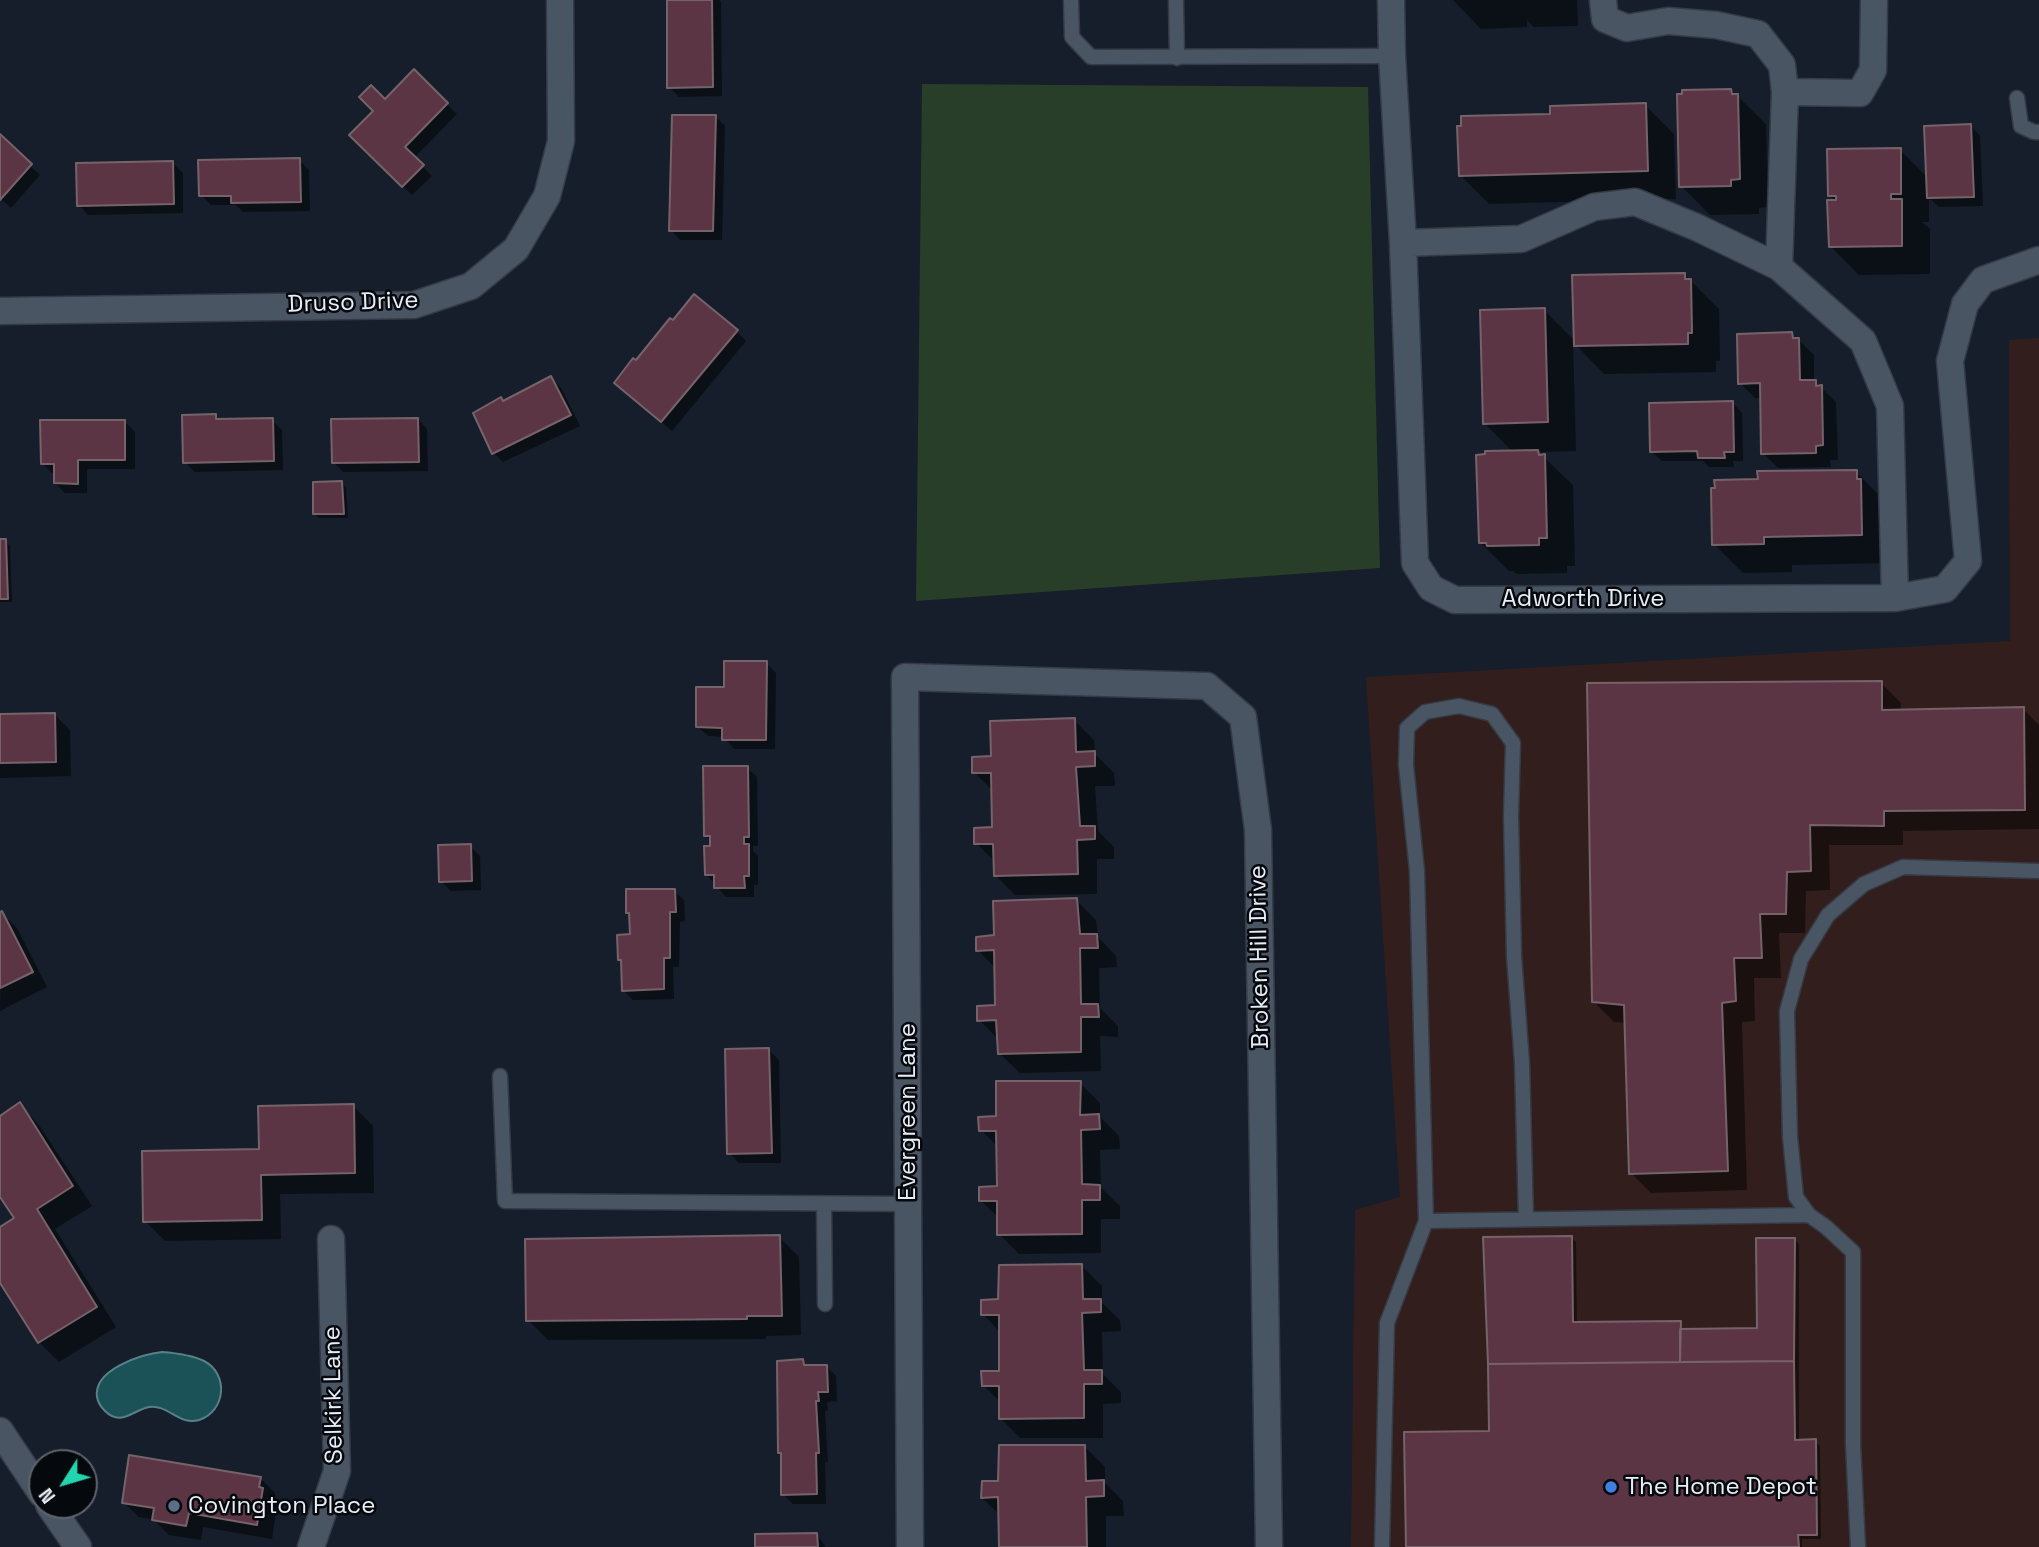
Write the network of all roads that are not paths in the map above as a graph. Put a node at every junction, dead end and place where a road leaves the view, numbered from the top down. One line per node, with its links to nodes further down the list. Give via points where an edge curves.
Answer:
1 (561, 0): 16 (street, Druso Drive, via 561,141 547,196 516,249 471,286 414,305)
2 (1071, 0): 9 (lane, via 1072,37 1091,57)
3 (1176, 0): 9 (lane)
4 (1391, 0): 8 (street, Adworth Drive)
5 (1603, 0): 7 (street, via 1605,19 1627,28)
6 (1874, 0): 10 (street, via 1873,70 1860,93)
7 (1667, 11): 10 (street, via 1758,34 1782,65)
8 (1392, 56): 9 (lane); 13 (street, Adworth Drive)
9 (1177, 58)
10 (1785, 92): 15 (street)
11 (2017, 98): 12 (lane, via 2021,126)
12 (2039, 132)
13 (1404, 243): 15 (street, via 1521,239 1594,207 1635,202); 17 (street, Adworth Drive, via 1415,564 1431,588 1455,600)
14 (2039, 260): 17 (street, Adworth Drive, via 1983,280 1965,304 1950,361 1968,561 1945,589)
15 (1779, 267): 17 (street, via 1863,341 1890,406)
16 (0, 311)
17 (1895, 598)
18 (905, 677): 22 (street, Evergreen Lane); 34 (street, Broken Hill Drive, via 1207,686 1243,717 1258,830)
19 (2039, 871): 23 (lane, via 1903,867 1864,884 1828,915 1801,959 1787,1011 1790,1143 1796,1197)
20 (500, 1076): 21 (lane, via 505,1201)
21 (824, 1204): 22 (lane); 27 (lane)
22 (908, 1205): 33 (street, Evergreen Lane)
23 (1809, 1214): 24 (lane); 36 (lane, via 1853,1252)
24 (1526, 1219): 25 (lane); 25 (lane, via 1514,956 1513,743 1492,714 1459,706 1425,712 1407,728 1406,765 1417,871)
25 (1426, 1221): 35 (lane, via 1387,1323)
26 (331, 1239): 32 (street, Selkirk Lane, via 337,1471)
27 (825, 1304)
28 (0, 1431): 29 (street)
29 (28, 1473)
30 (59, 1519): 31 (street)
31 (78, 1547)
32 (311, 1547)
33 (910, 1547)
34 (1269, 1547)
35 (1382, 1547)
36 (1858, 1547)

